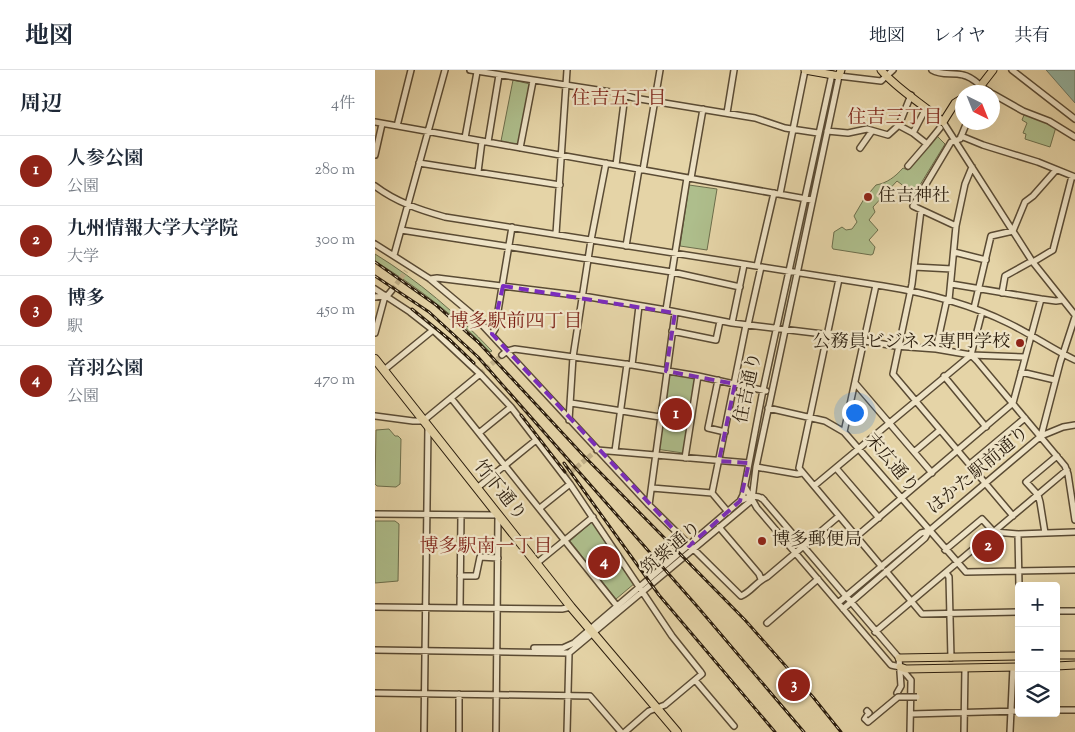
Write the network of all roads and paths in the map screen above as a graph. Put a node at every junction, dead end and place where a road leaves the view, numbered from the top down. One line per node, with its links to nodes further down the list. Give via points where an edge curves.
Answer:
1 (411, 70): 34 (street)
2 (445, 70): 38 (street)
3 (470, 70): 13 (street)
4 (567, 70): 20 (street)
5 (660, 70): 24 (street)
6 (734, 70): 28 (street)
7 (805, 70): 14 (main road); 35 (street)
8 (881, 70): 16 (main road)
9 (893, 70): 16 (street)
10 (932, 70): 18 (street, via 962,74 971,78)
11 (993, 70): 19 (main road)
12 (1012, 70): 29 (street)
13 (477, 72): 15 (street); 44 (street)
14 (836, 72): 16 (street, via 881,81); 39 (street, 住吉通り); 41 (street, 住吉通り)
15 (497, 73): 17 (street); 46 (street)
16 (887, 77): 22 (main road)
17 (533, 81): 20 (street); 48 (street)
18 (974, 85)
19 (982, 85)
20 (566, 86): 21 (street); 51 (street)
21 (625, 95): 24 (street); 54 (street)
22 (911, 95): 32 (street); 33 (main road, via 930,110)
23 (1000, 98): 43 (street)
24 (655, 100): 26 (street); 57 (street)
25 (955, 103): 33 (main road)
26 (703, 109): 28 (street); 61 (street)
27 (924, 112): 40 (street)
28 (727, 113): 35 (street)
29 (1075, 119)
30 (375, 122): 31 (street)
31 (382, 124): 34 (street); 50 (street)
32 (898, 125): 36 (street, via 889,135); 40 (street)
33 (941, 125): 45 (street); 47 (street)
34 (397, 126): 38 (street)
35 (793, 129): 41 (street); 64 (street)
36 (871, 130): 39 (street); 49 (street)
37 (964, 130): 42 (street)
38 (428, 131): 44 (street); 52 (street)
39 (827, 131): 66 (street, 住吉通り)
40 (913, 133): 47 (street)
41 (819, 134): 65 (street, 住吉通り)
42 (961, 136): 45 (street); 58 (street)
43 (1075, 137)
44 (465, 138): 46 (street)
45 (955, 140): 56 (street); 68 (street, via 914,203 913,206)
46 (485, 142): 48 (street); 59 (street)
47 (927, 144): 55 (street)
48 (520, 148): 51 (street)
49 (860, 148)
50 (375, 155)
51 (562, 156): 53 (street); 62 (street)
52 (419, 163): 59 (street); 67 (street)
53 (606, 163): 54 (street); 74 (street)
54 (616, 165): 57 (street)
55 (908, 166)
56 (972, 167): 69 (street); 72 (street)
57 (641, 169): 61 (street); 77 (street)
58 (1056, 170): 60 (street); 72 (street, via 1025,202)
59 (478, 172): 62 (street)
60 (1074, 176): 83 (street, via 1053,250)
61 (689, 178): 64 (street); 79 (street)
62 (560, 185): 73 (street)
63 (375, 186): 67 (street)
64 (777, 193): 65 (street); 86 (street)
65 (805, 199): 66 (street); 91 (street, 住吉通り)
66 (812, 200): 92 (street, 住吉通り)
67 (407, 205): 70 (street, via 445,216); 71 (street)
68 (921, 210): 69 (street); 87 (street)
69 (956, 226): 78 (street)
70 (511, 227): 73 (street); 76 (street)
71 (401, 230): 76 (street); 80 (street)
72 (1013, 231): 82 (street, via 991,236); 83 (street)
73 (556, 234): 74 (street)
74 (591, 240): 77 (street); 81 (street)
75 (375, 244): 80 (street)
76 (509, 246): 81 (street); 97 (street)
77 (626, 246): 79 (street)
78 (954, 252): 82 (street); 88 (street)
79 (675, 253): 85 (street); 90 (street)
80 (394, 255): 84 (street)
81 (589, 259): 90 (street); 105 (street)
82 (986, 260): 100 (street)
83 (1033, 262): 103 (street, via 1005,276); 109 (street)
84 (410, 265): 89 (street); 93 (street)
85 (744, 265): 86 (street); 98 (street)
86 (759, 266): 91 (street); 118 (street)
87 (914, 267): 88 (street); 102 (street)
88 (953, 269): 95 (street)
89 (406, 271)
90 (672, 272): 98 (street); 112 (street)
91 (789, 272): 92 (street); 119 (street, 住吉通り)
92 (797, 273): 94 (street); 120 (street, 住吉通り)
93 (430, 279): 97 (street); 124 (street)
94 (839, 279): 96 (street); 125 (street)
95 (951, 284): 100 (street); 108 (street)
96 (876, 285): 102 (street); 127 (street)
97 (503, 286): 105 (street); 124 (street)
98 (740, 287): 117 (street)
99 (375, 288): 104 (street)
100 (979, 289): 103 (street); 111 (street)
101 (392, 290): 104 (street)
102 (911, 291): 108 (street); 128 (street)
103 (1002, 293): 107 (street)
104 (385, 296): 106 (street); 121 (street); 123 (street)
105 (583, 296): 110 (street); 134 (street)
106 (375, 297)
107 (1041, 299): 109 (street); 126 (street)
108 (948, 300): 111 (street); 129 (street)
109 (1063, 300): 115 (street)
110 (639, 306): 112 (street); 138 (street)
111 (974, 308): 113 (street)
112 (666, 310): 114 (street)
113 (982, 312): 126 (street); 133 (street)
114 (675, 313): 116 (street); 122 (street)
115 (1075, 316): 131 (street)
116 (720, 320): 117 (street); 122 (street, via 716,340)
117 (732, 323): 118 (street)
118 (747, 325): 119 (street); 148 (street)
119 (777, 329): 120 (street); 149 (street, 住吉通り)
120 (785, 329): 125 (street); 150 (street, 住吉通り)
121 (433, 330): 139 (street); 142 (street)
122 (672, 332): 140 (street)
123 (375, 333)
124 (492, 334): 130 (street)
125 (827, 335): 127 (street); 160 (street)
126 (1031, 336): 131 (street); 135 (street)
127 (864, 342): 128 (street); 147 (street)
128 (899, 346): 129 (street); 152 (street, via 893,374)
129 (936, 349): 133 (street)
130 (507, 351): 132 (street); 134 (street, via 515,349); 162 (street)
131 (1063, 354): 137 (street); 146 (street)
132 (502, 355)
133 (971, 355): 135 (street); 144 (street); 154 (street)
134 (573, 357): 138 (street); 153 (street)
135 (1025, 357): 141 (street)
136 (375, 359): 139 (highway, 竹下通り)
137 (1075, 360)
138 (630, 365): 140 (street); 157 (street)
139 (384, 370): 163 (highway, 竹下通り)
140 (667, 371): 143 (street); 159 (street)
141 (1021, 372): 146 (street); 154 (street)
142 (481, 374): 151 (street); 155 (street)
143 (698, 376): 145 (street); 181 (street)
144 (944, 376): 152 (street); 166 (street)
145 (718, 380): 148 (street); 169 (street, via 708,428)
146 (1055, 380): 172 (street)
147 (855, 383): 164 (street); 170 (street)
148 (735, 384): 149 (street); 169 (street)
149 (763, 390): 150 (street); 183 (street, 住吉通り)
150 (772, 392): 156 (street, 住吉通り)
151 (451, 398): 163 (street); 171 (street)
152 (915, 400): 164 (street); 168 (street)
153 (571, 403): 157 (street); 162 (street)
154 (1013, 403): 161 (street); 166 (street)
155 (511, 407): 171 (street); 173 (street)
156 (768, 408): 160 (street, 末広通り); 186 (street, 住吉通り)
157 (620, 411): 159 (street); 177 (street)
158 (375, 416): 163 (street)
159 (660, 417): 179 (street)
160 (810, 417): 170 (street, 末広通り); 189 (street, via 799,468)
161 (1025, 418): 172 (street); 184 (street)
162 (569, 420): 175 (street)
163 (423, 421): 167 (highway, 竹下通り)
164 (889, 423): 174 (street); 178 (street)
165 (1075, 425): 172 (street, はかた駅前通り)
166 (986, 427): 176 (street)
167 (428, 428): 196 (highway, 竹下通り); 211 (street)
168 (940, 430): 176 (street); 178 (street)
169 (725, 432): 182 (street)
170 (844, 432): 174 (street, 末広通り)
171 (479, 433): 185 (street)
172 (1041, 436): 180 (street); 191 (street, はかた駅前通り)
173 (536, 440): 185 (street); 192 (street)
174 (859, 448): 187 (street); 201 (street, 末広通り)
175 (597, 450): 177 (street); 204 (street)
176 (958, 450): 184 (street); 190 (street)
177 (615, 451): 179 (street)
178 (914, 452): 190 (street)
179 (656, 454): 181 (street); 197 (street)
180 (1057, 456): 188 (street); 199 (street, via 1026,482)
181 (685, 458): 182 (street)
182 (719, 461): 183 (street); 198 (street)
183 (749, 463): 194 (street, 住吉通り)
184 (970, 464): 191 (street)
185 (505, 465): 196 (street); 206 (street)
186 (756, 467): 189 (street); 193 (street, 住吉通り)
187 (836, 468): 195 (street); 216 (street)
188 (1067, 470): 199 (street); 217 (street)
189 (802, 473): 195 (street)
190 (931, 473): 201 (street)
191 (985, 483): 214 (street); 219 (street, はかた駅前通り)
192 (571, 484): 206 (street); 215 (street)
193 (754, 485): 200 (street); 202 (street)
194 (745, 486): 200 (street); 203 (street, 住吉通り)
195 (815, 486): 213 (street)
196 (477, 488): 210 (highway, 竹下通り)
197 (652, 488): 198 (street); 204 (street)
198 (711, 492): 208 (street)
199 (1038, 495): 214 (street); 222 (street)
200 (752, 497): 202 (street); 203 (street, 筑紫通り); 205 (street, 筑紫通り); 207 (street)
201 (902, 498): 216 (street); 219 (street, 末広通り)
202 (764, 500): 226 (street)
203 (740, 501): 208 (street, 筑紫通り)
204 (649, 505): 227 (street)
205 (744, 506): 207 (street, via 750,503); 218 (street, 筑紫通り)
206 (540, 508): 225 (street)
207 (757, 508): 229 (street)
208 (728, 512): 227 (street, 筑紫通り)
209 (375, 514): 211 (street)
210 (498, 514): 212 (street); 230 (street); 231 (highway, 竹下通り)
211 (426, 515): 212 (street); 250 (street)
212 (461, 515): 237 (street)
213 (839, 516): 224 (street); 226 (street)
214 (1013, 516): 220 (street)
215 (593, 517): 225 (street); 241 (street)
216 (879, 518): 224 (street)
217 (1075, 520)
218 (719, 527): 227 (street, 筑紫通り); 238 (street)
219 (929, 531): 228 (street, 末広通り); 233 (street, はかた駅前通り, via 921,533)
220 (993, 532): 223 (street); 228 (street, via 982,519); 232 (street)
221 (1075, 532): 222 (street)
222 (1045, 533): 223 (street)
223 (1017, 534): 235 (street)
224 (857, 536): 233 (street)
225 (565, 540): 231 (street); 246 (street)
226 (802, 545): 229 (street); 242 (street)
227 (691, 547): 238 (street, via 741,596); 241 (street, 筑紫通り)
228 (945, 550): 232 (street, 末広通り)
229 (795, 552): 238 (street); 239 (street)
230 (498, 558): 237 (street, via 480,557 477,576); 251 (street)
231 (537, 563): 249 (highway, 竹下通り)
232 (957, 563): 235 (street, via 966,572); 236 (street)
233 (884, 569): 242 (street, はかた駅前通り); 243 (street, はかた駅前通り); 244 (street)
234 (1075, 570): 235 (street)
235 (1019, 572): 240 (street)
236 (945, 573): 244 (street); 256 (street, via 949,577)
237 (460, 576): 248 (street)
238 (761, 579)
239 (818, 579): 245 (street); 257 (street)
240 (1019, 582)
241 (641, 589): 246 (street, 筑紫通り); 258 (street, 筑紫通り); 275 (street, via 702,674)
242 (845, 597): 243 (street); 245 (street, はかた駅前通り)
243 (850, 602): 252 (street, はかた駅前通り); 259 (street)
244 (911, 602): 256 (street, via 922,614); 259 (street)
245 (838, 603): 252 (street)
246 (617, 606): 258 (street, 筑紫通り)
247 (375, 607): 250 (street)
248 (460, 607): 250 (street); 251 (street)
249 (571, 607): 251 (street); 258 (highway, 竹下通り)
250 (425, 608): 261 (street)
251 (498, 608): 262 (street)
252 (843, 609): 271 (street, via 891,665)
253 (1075, 610): 254 (street)
254 (1060, 611)
255 (1015, 612): 256 (street)
256 (950, 613): 268 (street)
257 (767, 622)
258 (591, 630): 262 (street, 筑紫通り, via 563,648); 263 (street, 筑紫通り); 283 (highway, 竹下通り)
259 (875, 632): 267 (street)
260 (375, 650): 261 (street, 筑紫通り)
261 (425, 650): 262 (street, 筑紫通り); 277 (street)
262 (497, 651): 263 (street, 筑紫通り); 280 (street)
263 (569, 653): 281 (street)
264 (1060, 655): 265 (main road)
265 (1075, 655)
266 (1015, 656): 268 (main road)
267 (899, 658): 268 (main road); 271 (street)
268 (951, 658)
269 (1075, 665): 270 (main road)
270 (1060, 666)
271 (900, 667): 273 (main road); 279 (street, via 901,686); 290 (street, via 911,680)
272 (1015, 667): 273 (main road)
273 (965, 668): 289 (street)
274 (1015, 672): 287 (street)
275 (695, 680): 283 (street); 291 (street)
276 (375, 693): 277 (street)
277 (424, 694): 278 (street); 292 (street)
278 (459, 694): 280 (street); 293 (street)
279 (896, 694): 282 (street, bridge); 286 (street, bridge, via 868,722 865,718 869,714)
280 (496, 695): 281 (street); 294 (street)
281 (568, 696): 295 (street); 296 (street, via 590,696)
282 (917, 697)
283 (657, 708): 297 (street); 298 (highway, 竹下通り)
284 (1060, 710): 285 (street)
285 (1075, 710)
286 (867, 711)
287 (1010, 711): 288 (street); 289 (street); 301 (street)
288 (1015, 711)
289 (964, 713): 290 (street); 300 (street)
290 (911, 714): 299 (street)
291 (734, 726)
292 (424, 732)
293 (459, 732)
294 (496, 732)
295 (567, 732)
296 (621, 732)
297 (625, 732)
298 (677, 732)
299 (910, 732)
300 (964, 732)
301 (1010, 732)

